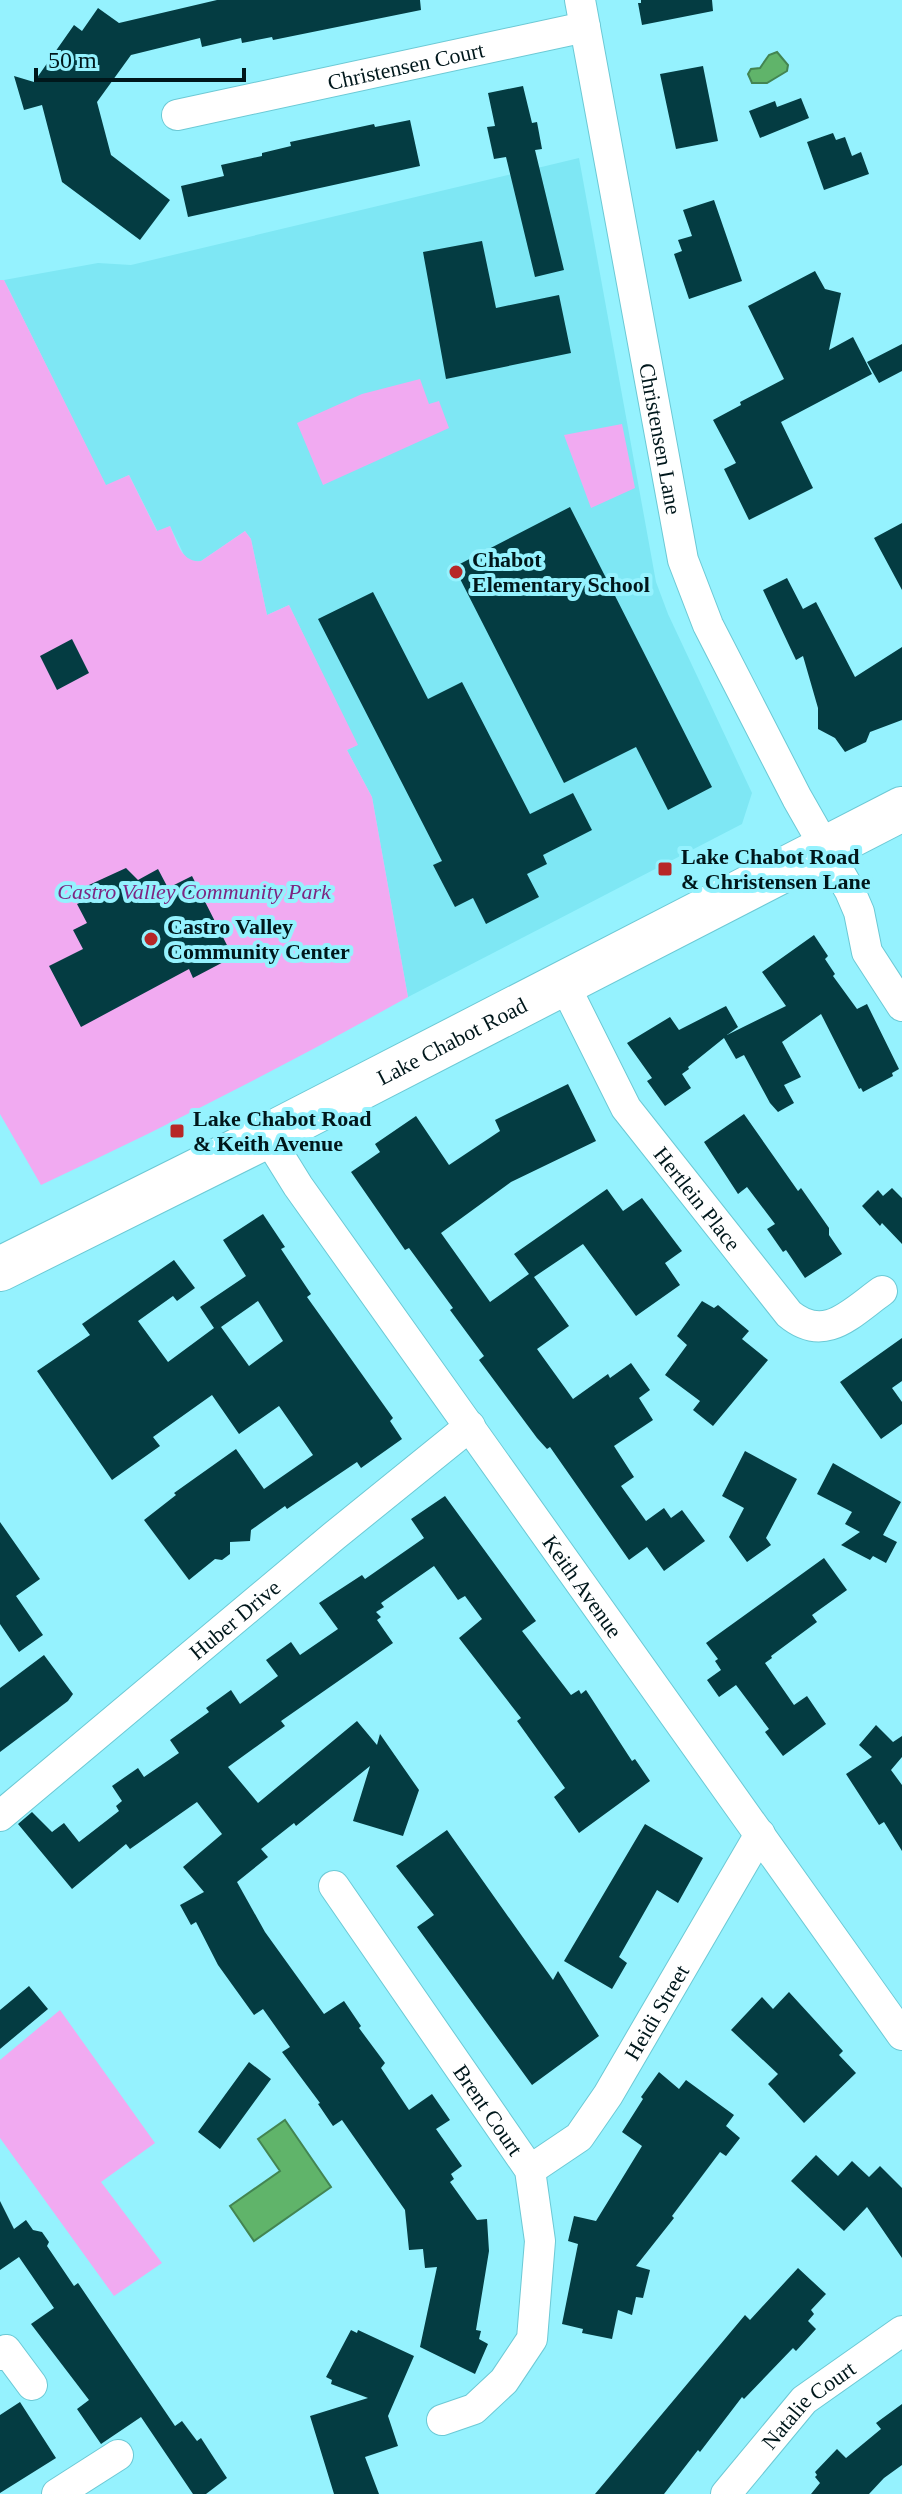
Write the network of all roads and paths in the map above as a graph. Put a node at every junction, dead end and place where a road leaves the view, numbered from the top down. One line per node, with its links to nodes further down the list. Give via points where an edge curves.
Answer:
1 (583, 14): 2 (street, Christensen Court); 4 (street, Christensen Lane, via 683,560 708,625)
2 (177, 115)
3 (902, 809): 4 (main road, Lake Chabot Road)
4 (825, 849): 5 (main road, Lake Chabot Road); 6 (street, Christensen Lane, via 859,912 867,952)
5 (564, 984): 7 (main road, Lake Chabot Road); 9 (street, Hertlein Place, via 626,1108 789,1314 820,1329)
6 (902, 1006)
7 (267, 1136): 8 (main road, Lake Chabot Road); 10 (street, Keith Avenue)
8 (0, 1269)
9 (882, 1291)
10 (470, 1426): 11 (street, Huber Drive); 12 (street, Keith Avenue)
11 (0, 1816)
12 (760, 1834): 14 (street, Keith Avenue); 15 (street, Heidi Street, via 608,2095 579,2137)
13 (334, 1886): 15 (street, Brent Court)
14 (902, 2035)
15 (530, 2170): 19 (street, Brent Court, via 540,2241 532,2339 504,2381 474,2409)
16 (902, 2331): 22 (street, Natalie Court, via 804,2400)
17 (0, 2355): 18 (street, via 6,2350)
18 (32, 2385)
19 (442, 2420)
20 (118, 2455): 21 (street)
21 (57, 2494)
22 (726, 2494)

